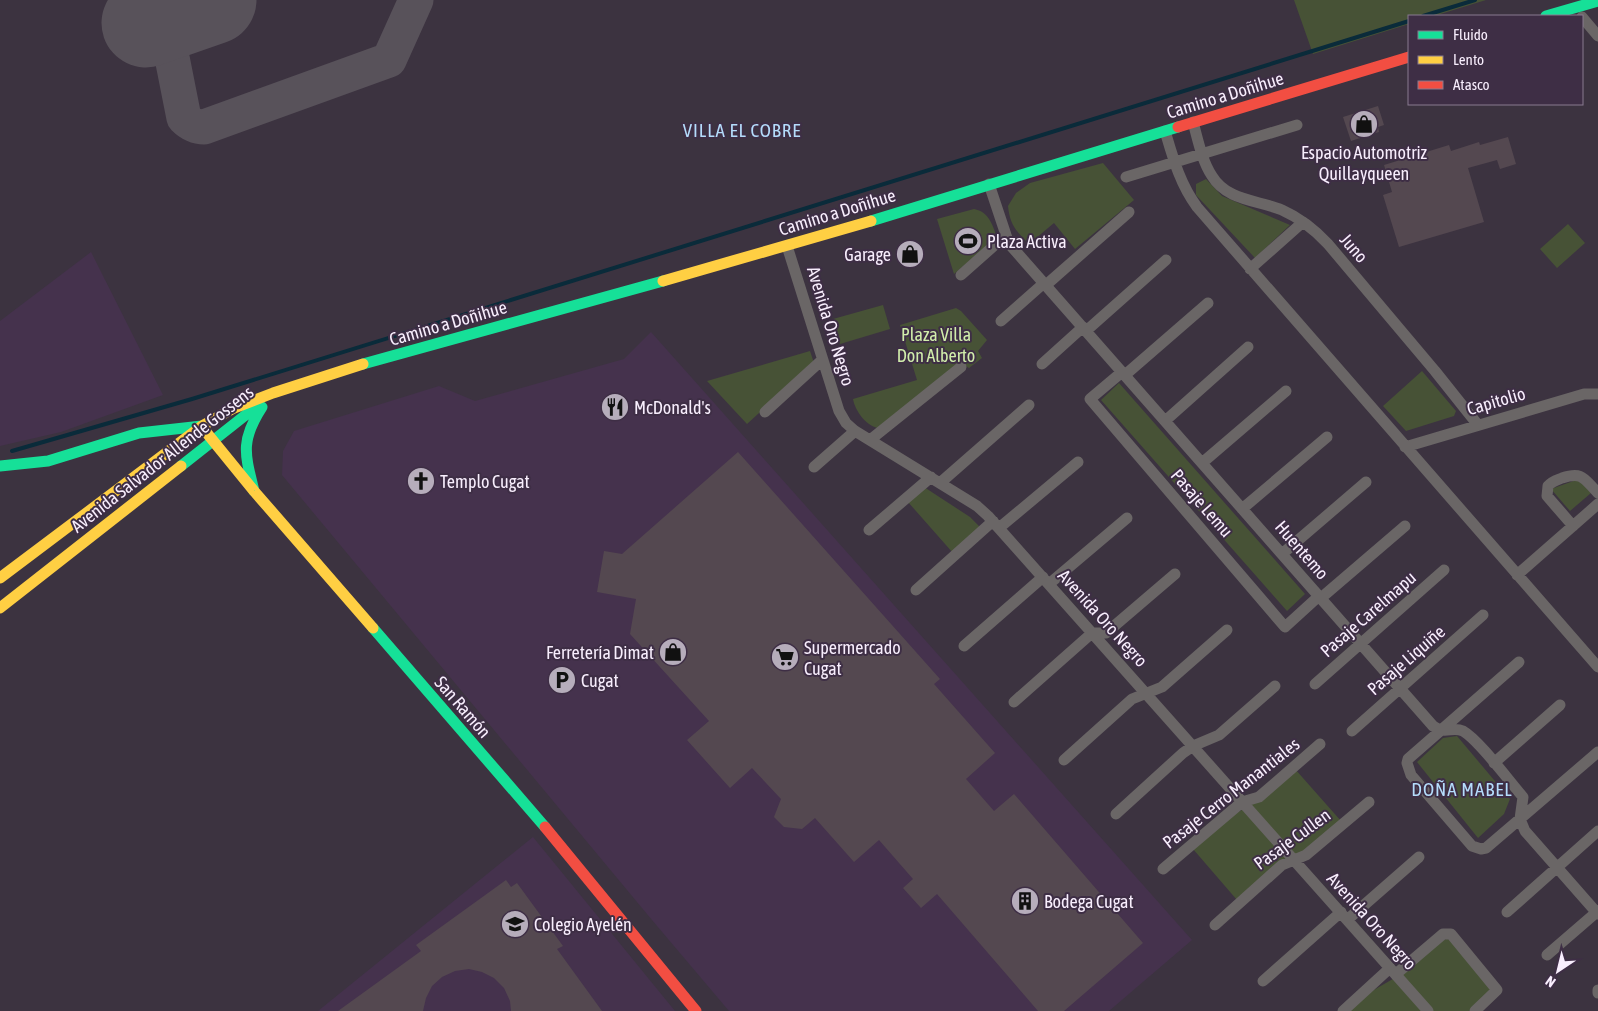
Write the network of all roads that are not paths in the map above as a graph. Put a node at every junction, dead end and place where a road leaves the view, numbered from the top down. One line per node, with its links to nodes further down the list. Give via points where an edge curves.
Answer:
1 (1598, 1): 2 (main road)
2 (1579, 14): 3 (main road)
3 (1562, 15)
4 (1583, 19): 5 (street)
5 (1598, 36)
6 (1408, 57): 7 (main road, Camino a Doñihue)
7 (1193, 122): 9 (main road, Camino a Doñihue); 10 (street, Juno)
8 (1297, 125): 10 (street)
9 (1165, 131): 11 (street); 13 (main road, Camino a Doñihue)
10 (1203, 154): 11 (street); 15 (street, Juno, via 1212,176 1223,189 1282,210)
11 (1174, 162): 12 (street); 19 (street, via 1187,195)
12 (1126, 177)
13 (989, 184): 16 (street, Huentemo); 17 (main road, Camino a Doñihue)
14 (1130, 212): 21 (street)
15 (1303, 222): 19 (street); 36 (street, Juno, via 1328,244)
16 (1006, 235): 20 (street); 21 (street, Huentemo, via 1012,247)
17 (787, 246): 26 (street, Avenida Oro Negro); 31 (main road, Camino a Doñihue)
18 (1166, 260): 24 (street)
19 (1250, 269): 42 (street)
20 (961, 275)
21 (1045, 284): 23 (street); 24 (street, Huentemo)
22 (1208, 303): 29 (street, Pasaje Lemu)
23 (1002, 321)
24 (1084, 329): 27 (street); 29 (street, Huentemo)
25 (1248, 347): 35 (street)
26 (822, 360): 34 (street); 38 (street, Avenida Oro Negro, via 839,411)
27 (1042, 364)
28 (961, 367): 40 (street)
29 (1123, 373): 35 (street, Huentemo); 65 (street, Pasaje Lemu, via 1090,399 1285,626)
30 (1286, 391): 44 (street)
31 (273, 393): 37 (main road, Avenida Salvador Allende Gossens); 41 (main road, Avenida Salvador Allende Gossens); 49 (main road, via 245,438)
32 (1598, 394): 36 (street, Capitolio, via 1584,394)
33 (1029, 405): 47 (street)
34 (766, 412)
35 (1165, 421): 44 (street, Huentemo)
36 (1478, 425): 42 (street, Capitolio)
37 (202, 426): 41 (main road, San Ramón); 45 (main road, via 139,433 48,460); 62 (main road, Avenida Salvador Allende Gossens)
38 (856, 431): 40 (street, Avenida Oro Negro); 46 (street)
39 (1327, 437): 52 (street)
40 (870, 440): 47 (street, Avenida Oro Negro)
41 (213, 441): 49 (main road, San Ramón); 66 (main road, Avenida Salvador Allende Gossens)
42 (1405, 447): 61 (street)
43 (1078, 462): 54 (street)
44 (1202, 463): 52 (street, Huentemo)
45 (0, 466)
46 (814, 467)
47 (936, 480): 54 (street, Avenida Oro Negro, via 982,510); 57 (street)
48 (1366, 482): 58 (street)
49 (254, 491): 103 (main road, San Ramón, via 554,838)
50 (1598, 493): 56 (street, via 1576,474 1548,486 1547,496)
51 (1598, 504): 56 (street)
52 (1242, 509): 58 (street, Huentemo)
53 (1127, 518): 63 (street)
54 (996, 525): 63 (street, Avenida Oro Negro); 64 (street)
55 (1405, 526): 65 (street)
56 (1573, 526): 61 (street)
57 (869, 530)
58 (1282, 554): 65 (street, Huentemo)
59 (1444, 570): 70 (street, Pasaje Carelmapu)
60 (1175, 574): 69 (street, via 1106,633)
61 (1517, 575): 73 (street)
62 (0, 578)
63 (1046, 581): 69 (street, Avenida Oro Negro); 71 (street)
64 (916, 590)
65 (1320, 597): 70 (street, Huentemo)
66 (0, 608)
67 (1483, 615): 76 (street, Pasaje Liquiñe)
68 (1227, 630): 77 (street, via 1162,687)
69 (1092, 633): 77 (street, Avenida Oro Negro); 78 (street)
70 (1361, 644): 74 (street, Pasaje Carelmapu); 76 (street, Huentemo)
71 (964, 646)
72 (1520, 662): 80 (street)
73 (1598, 668)
74 (1315, 684)
75 (1275, 686): 83 (street, via 1219,735)
76 (1400, 688): 80 (street, Huentemo); 81 (street, Pasaje Liquiñe)
77 (1145, 693): 83 (street, Avenida Oro Negro); 85 (street, via 1132,699)
78 (1014, 702)
79 (1560, 705): 86 (street)
80 (1440, 730): 86 (street, via 1464,732); 90 (street, via 1408,759 1410,775 1472,846 1486,848)
81 (1352, 731)
82 (1320, 744): 87 (street, Pasaje Cerro Manantiales, via 1259,796)
83 (1193, 746): 87 (street, Avenida Oro Negro); 89 (street)
84 (1598, 752): 90 (street)
85 (1064, 760)
86 (1494, 763): 90 (street, via 1523,797)
87 (1242, 802): 93 (street, Avenida Oro Negro); 95 (street, Pasaje Cerro Manantiales)
88 (1369, 802): 93 (street, Pasaje Cullen, via 1306,855)
89 (1116, 814)
90 (1520, 819): 94 (street, via 1525,831)
91 (1598, 831): 94 (street)
92 (1419, 857): 98 (street)
93 (1294, 860): 98 (street, Avenida Oro Negro); 99 (street, Pasaje Cullen, via 1282,864)
94 (1557, 868): 96 (street); 97 (street)
95 (1163, 869)
96 (1507, 912)
97 (1597, 912): 100 (street)
98 (1344, 916): 101 (street, Avenida Oro Negro); 102 (street)
99 (1215, 925)
100 (1547, 955)
101 (1393, 971): 104 (street); 105 (street, Avenida Oro Negro); 106 (street, via 1443,934 1451,934 1497,990)
102 (1262, 981)
103 (696, 1011)
104 (1343, 1011)
105 (1428, 1011)
106 (1476, 1011)

